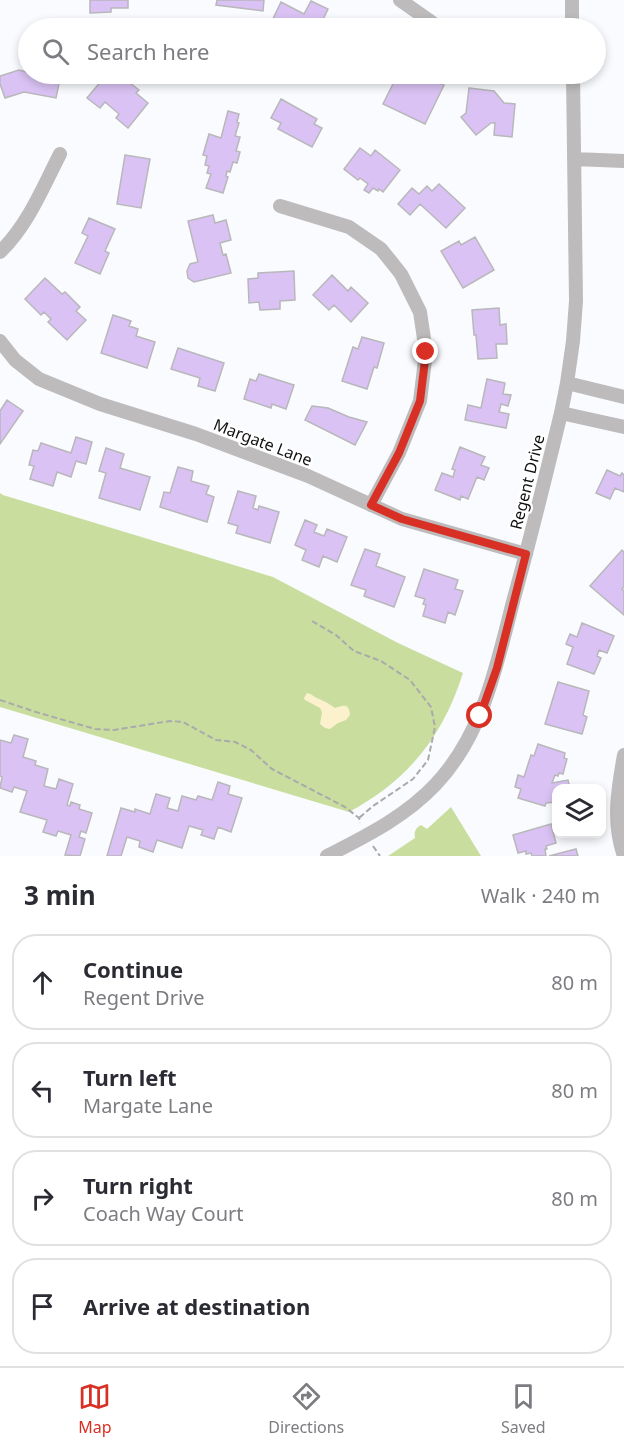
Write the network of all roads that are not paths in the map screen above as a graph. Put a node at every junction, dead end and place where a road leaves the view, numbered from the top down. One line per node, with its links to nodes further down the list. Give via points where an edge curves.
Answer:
1 (400, 0): 3 (street)
2 (572, 0): 4 (street)
3 (426, 18)
4 (572, 18)
5 (573, 84): 7 (street, Regent Drive)
6 (60, 154): 10 (street, via 32,210)
7 (574, 159): 8 (street); 12 (street, Regent Drive, via 576,301)
8 (624, 161)
9 (279, 206): 16 (street, via 349,227 381,249 401,274 420,312 426,352 420,401 399,453)
10 (0, 252)
11 (0, 341): 16 (street, Margate Lane, via 15,360 39,379 308,476)
12 (567, 383): 13 (street); 14 (street, Regent Drive)
13 (624, 398)
14 (561, 413): 15 (street); 17 (street, Regent Drive)
15 (624, 427)
16 (371, 505): 17 (street, Margate Lane, via 402,519)
17 (526, 554): 19 (street, Regent Drive, via 497,668 480,716 464,746 436,784 410,808)
18 (624, 755): 20 (street, via 617,806)
19 (327, 856)
20 (624, 856)

